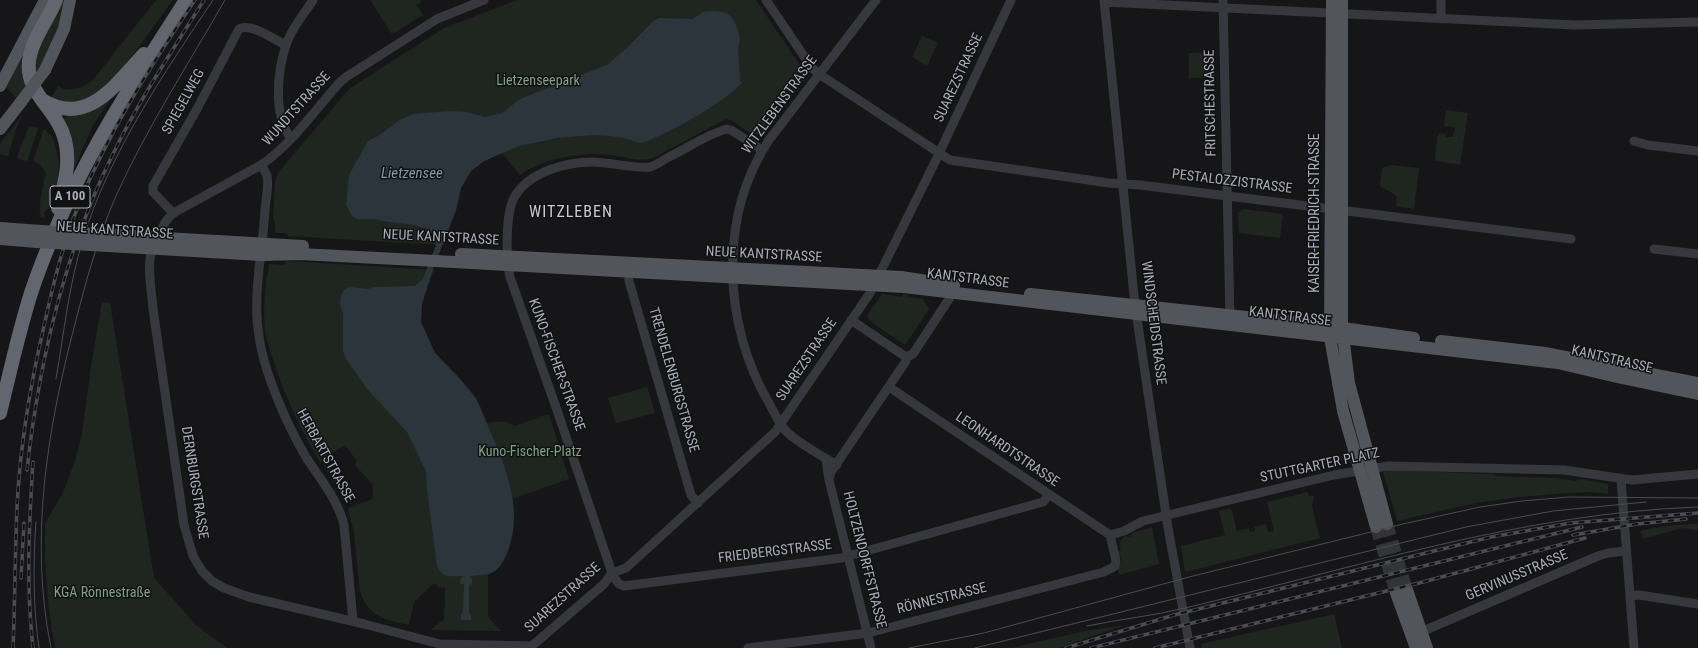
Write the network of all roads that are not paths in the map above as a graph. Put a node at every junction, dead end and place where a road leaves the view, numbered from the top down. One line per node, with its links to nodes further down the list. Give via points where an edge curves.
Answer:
1 (45, 0): 22 (main road)
2 (56, 0): 23 (highway, via 30,59 31,83)
3 (70, 0): 24 (main road, bridge, via 64,29 45,70)
4 (180, 0): 20 (highway, A 100)
5 (186, 0): 60 (highway, A 100, via 117,108 63,213 32,291)
6 (313, 0): 19 (street)
7 (484, 0): 25 (street, WUNDTSTRASSE, via 436,19 346,77)
8 (766, 0): 21 (street, PESTALOZZISTRASSE, via 812,68)
9 (876, 0): 21 (street, WITZLEBENSTRASSE)
10 (1011, 0): 29 (street, SUAREZSTRASSE)
11 (1332, 0): 16 (main road, KAISER-FRIEDRICH-STRASSE)
12 (1342, 0): 16 (main road, KAISER-FRIEDRICH-STRASSE)
13 (1441, 0): 17 (street)
14 (1104, 1): 15 (street); 31 (street, WINDSCHEIDSTRASSE)
15 (1223, 4): 16 (street); 32 (street, FRITSCHESTRASSE)
16 (1337, 14): 17 (street); 33 (main road, KAISER-FRIEDRICH-STRASSE)
17 (1441, 19): 18 (street, via 1574,25)
18 (1698, 22)
19 (286, 45): 25 (street, via 280,73 280,102 286,132); 34 (street, SPIEGELWEG, via 246,27 239,29 153,186 153,192)
20 (148, 49): 23 (highway, via 108,92 85,107 65,109); 35 (highway, A 100, via 76,171)
21 (819, 74): 27 (street, WITZLEBENSTRASSE); 29 (street, PESTALOZZISTRASSE)
22 (0, 86)
23 (40, 99): 35 (highway, via 58,123 67,149 66,174)
24 (0, 129)
25 (291, 139): 30 (street, WUNDTSTRASSE)
26 (1634, 141): 28 (street)
27 (762, 150): 45 (street, KUNO-FISCHER-STRASSE, via 726,129 652,166 582,162 544,173 523,186 512,202); 47 (street, WITZLEBENSTRASSE, via 752,170 740,207)
28 (1698, 151)
29 (940, 153): 31 (street, PESTALOZZISTRASSE, via 950,160); 48 (street, SUAREZSTRASSE)
30 (261, 165): 34 (street, WUNDTSTRASSE); 43 (street, HERBARTSTRASSE, via 267,175)
31 (1122, 184): 32 (street, PESTALOZZISTRASSE); 50 (street, WINDSCHEIDSTRASSE)
32 (1228, 196): 33 (street, PESTALOZZISTRASSE); 52 (street, FRITSCHESTRASSE)
33 (1336, 209): 40 (street, PESTALOZZISTRASSE); 53 (main road, KAISER-FRIEDRICH-STRASSE); 54 (main road, KAISER-FRIEDRICH-STRASSE)
34 (173, 213): 38 (street, WUNDTSTRASSE, via 163,224)
35 (54, 220): 56 (highway, A 100, via 33,270)
36 (0, 228): 37 (main road, NEUE KANTSTRASSE)
37 (39, 236): 38 (main road, NEUE KANTSTRASSE, bridge); 39 (main road, NEUE KANTSTRASSE); 41 (main road, NEUE KANTSTRASSE, bridge)
38 (158, 237): 41 (street, DERNBURGSTRASSE); 43 (main road, NEUE KANTSTRASSE)
39 (0, 239)
40 (1571, 239)
41 (153, 249): 43 (main road, NEUE KANTSTRASSE); 78 (street, DERNBURGSTRASSE, via 150,259 153,309 184,525 193,556 207,576 224,588 249,597)
42 (1654, 249): 44 (street)
43 (262, 250): 45 (main road, NEUE KANTSTRASSE); 78 (street, HERBARTSTRASSE, via 257,289 257,318 262,354 297,440 342,515)
44 (1698, 254)
45 (508, 261): 46 (main road, NEUE KANTSTRASSE); 75 (street, KUNO-FISCHER-STRASSE, via 510,277)
46 (628, 267): 47 (main road, NEUE KANTSTRASSE); 70 (street, TRENDELENBURGSTRASSE, via 629,281 691,495)
47 (732, 273): 48 (main road, NEUE KANTSTRASSE); 61 (street, WITZLEBENSTRASSE, via 740,328 750,366)
48 (878, 280): 49 (main road, KANTSTRASSE); 50 (main road, KANTSTRASSE, via 922,279); 51 (street, SUAREZSTRASSE)
49 (951, 293): 50 (main road, KANTSTRASSE); 55 (street, HOLTZENDORFFSTRASSE, via 913,354)
50 (1136, 310): 52 (main road, KANTSTRASSE); 71 (street, WINDSCHEIDSTRASSE)
51 (851, 320): 55 (street); 61 (street, SUAREZSTRASSE)
52 (1230, 321): 53 (main road, KANTSTRASSE)
53 (1330, 332): 54 (main road, KANTSTRASSE); 65 (main road, KAISER-FRIEDRICH-STRASSE, via 1340,395)
54 (1343, 334): 57 (main road, KANTSTRASSE, via 1538,352); 59 (main road, KANTSTRASSE, via 1558,363); 64 (main road, KAISER-FRIEDRICH-STRASSE, via 1350,383)
55 (906, 359): 58 (street, HOLTZENDORFFSTRASSE)
56 (0, 378)
57 (1698, 383)
58 (889, 387): 63 (street, HOLTZENDORFFSTRASSE); 69 (street, LEONHARDTSTRASSE)
59 (1698, 394)
60 (0, 413)
61 (781, 424): 62 (street, WITZLEBENSTRASSE, via 787,432); 70 (street, SUAREZSTRASSE)
62 (826, 458): 63 (street, WITZLEBENSTRASSE); 68 (street, HOLTZENDORFFSTRASSE)
63 (837, 465): 68 (street, HOLTZENDORFFSTRASSE)
64 (1371, 468): 65 (street, STUTTGARTER PLATZ); 65 (main road, KAISER-FRIEDRICH-STRASSE, via 1381,526); 67 (street, STUTTGARTER PLATZ, via 1388,466 1554,469)
65 (1359, 470): 71 (street, STUTTGARTER PLATZ)
66 (1698, 474): 67 (street, STUTTGARTER PLATZ)
67 (1621, 479): 73 (street)
68 (829, 480): 74 (street, HOLTZENDORFFSTRASSE)
69 (1049, 495): 72 (street, LEONHARDTSTRASSE); 74 (street, FRIEDBERGSTRASSE, via 1043,502)
70 (698, 503): 75 (street, SUAREZSTRASSE)
71 (1166, 515): 72 (street, STUTTGARTER PLATZ, via 1143,520 1124,531); 84 (street, WINDSCHEIDSTRASSE)
72 (1110, 535): 80 (street, RÖNNESTRASSE, via 1115,566 1104,572)
73 (1626, 551): 76 (street); 79 (street, GERVINUSSTRASSE, via 1598,556)
74 (848, 555): 75 (street, FRIEDBERGSTRASSE, via 841,558 624,586 619,584); 80 (street, HOLTZENDORFFSTRASSE)
75 (614, 576): 81 (street, SUAREZSTRASSE, via 608,577 606,582 532,646)
76 (1630, 596): 77 (street, via 1639,595); 87 (street)
77 (1698, 604)
78 (353, 621): 81 (street, DERNBURGSTRASSE, via 440,644)
79 (1421, 632): 85 (main road, via 1402,591); 86 (main road)
80 (868, 633): 82 (street, RÖNNESTRASSE); 83 (street, HOLTZENDORFFSTRASSE)
81 (517, 646)
82 (748, 648)
83 (871, 648)
84 (1190, 648)
85 (1416, 648)
86 (1427, 648)
87 (1634, 648)

